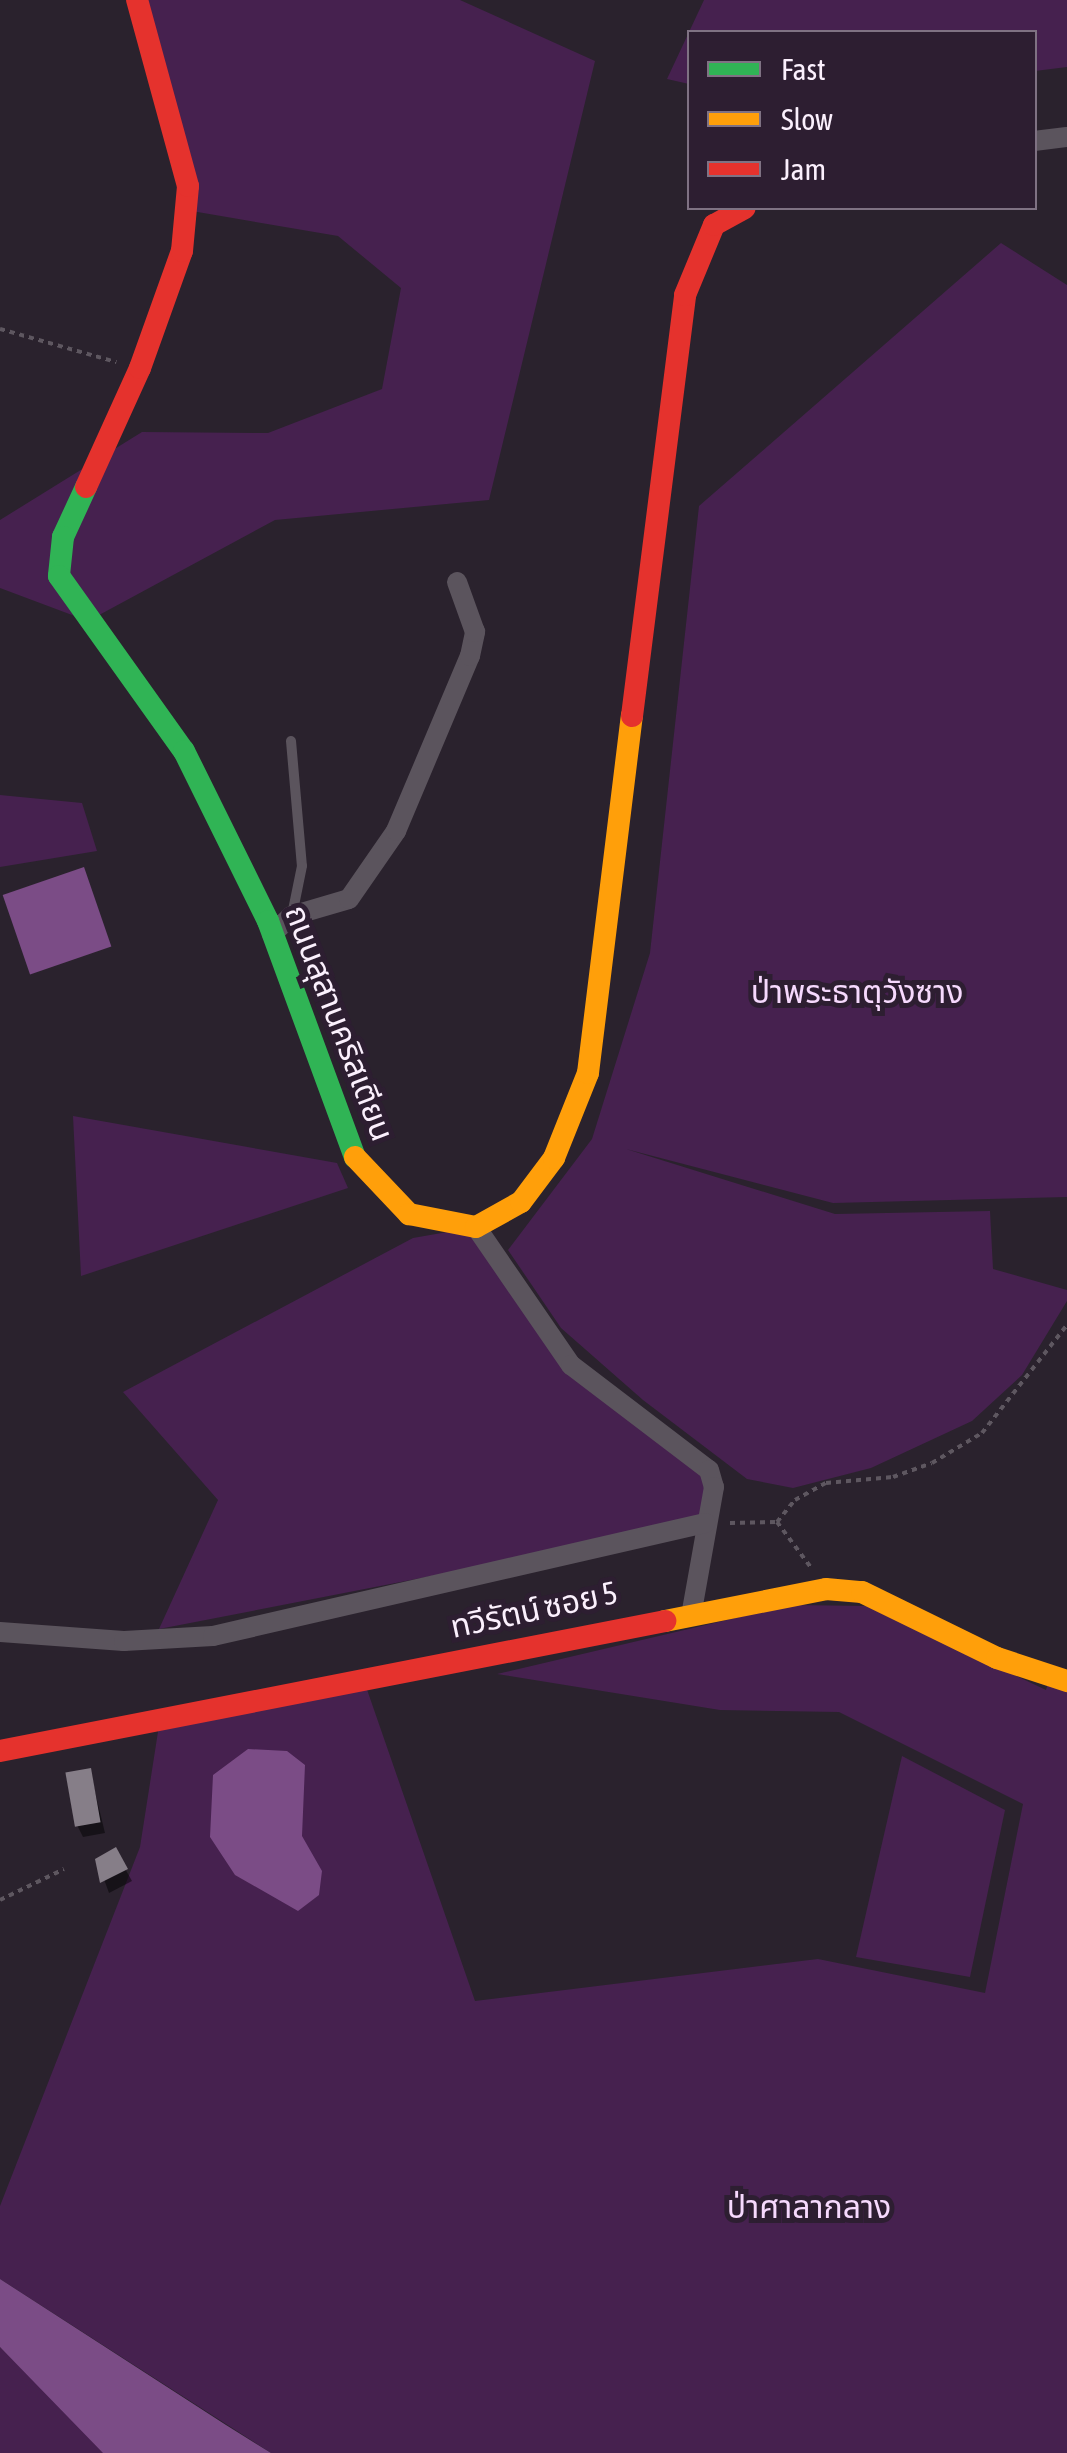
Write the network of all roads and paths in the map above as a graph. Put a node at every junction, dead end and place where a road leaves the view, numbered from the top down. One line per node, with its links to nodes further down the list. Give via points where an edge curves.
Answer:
1 (137, 0): 6 (street, ถนนสุสานคริสเตียน, via 188,186 182,251)
2 (1067, 137): 3 (street)
3 (1037, 141)
4 (741, 210): 11 (street, via 714,225 685,295 588,1073 554,1158 521,1202)
5 (0, 330): 6 (path)
6 (140, 368): 10 (street, ถนนสุสานคริสเตียน, via 62,538 59,576 184,751)
7 (456, 582): 9 (street, via 475,632 470,656 396,831 349,900)
8 (291, 741): 9 (lane, via 302,866)
9 (292, 916): 10 (street)
10 (272, 934): 11 (street, ถนนสุสานคริสเตียน, via 358,1168 409,1214)
11 (476, 1228): 14 (street, via 571,1365 709,1470 714,1487)
12 (1067, 1325): 13 (path, via 982,1432 932,1463 893,1476 826,1483 794,1500)
13 (777, 1522): 14 (path); 15 (path)
14 (705, 1523): 16 (street); 17 (street, via 213,1636 124,1641)
15 (826, 1589): 16 (street, ทวีรัตน์ ซอย 5); 18 (street, ทวีรัตน์ ซอย 5, via 862,1592 997,1658)
16 (692, 1611): 19 (street, ทวีรัตน์ ซอย 5)
17 (0, 1632)
18 (1067, 1681)
19 (0, 1752)
20 (64, 1868): 21 (path)
21 (0, 1900)

